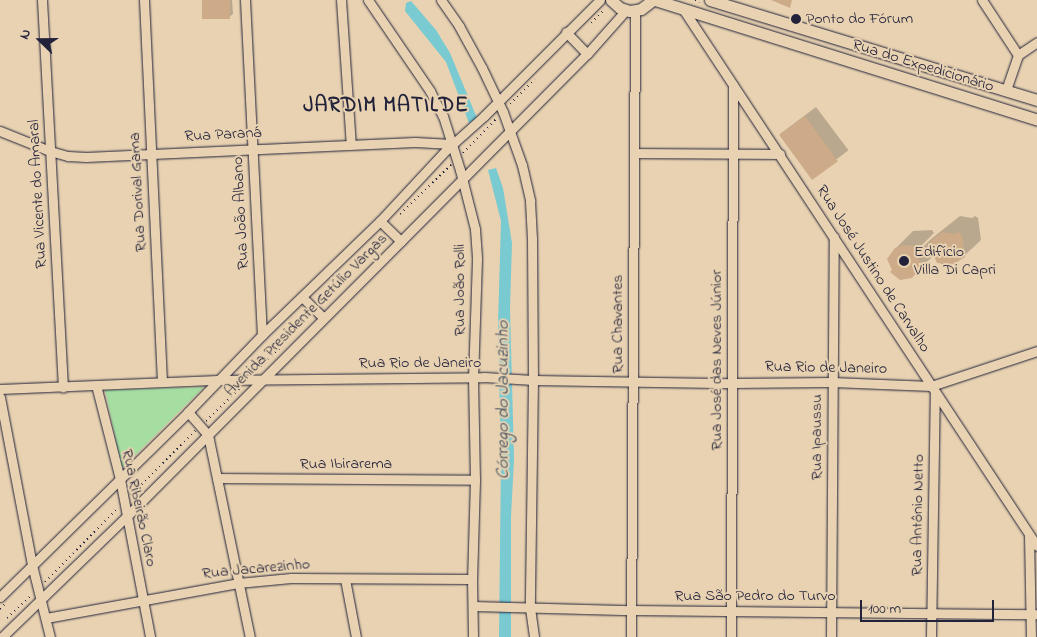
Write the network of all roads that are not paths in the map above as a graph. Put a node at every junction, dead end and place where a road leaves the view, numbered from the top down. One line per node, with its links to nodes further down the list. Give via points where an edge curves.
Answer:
1 (42, 0): 30 (street, Rua Vicente do Amaral)
2 (144, 0): 33 (street, Rua Dorival Gama)
3 (245, 0): 29 (street, Rua João Albano)
4 (341, 0): 28 (street)
5 (368, 0): 27 (street, Rua João Rolli, via 430,91)
6 (441, 0): 23 (street, via 459,26)
7 (600, 0): 14 (street, Avenida Presidente Getúlio Vargas)
8 (611, 0): 13 (main road, via 620,8)
9 (654, 0): 12 (main road, Rua do Expedicionário); 13 (main road, via 645,7)
10 (710, 0): 16 (main road, Rua do Expedicionário)
11 (982, 0): 18 (street)
12 (683, 9): 19 (main road, Rua do Expedicionário); 20 (street, Rua José Justino de Carvalho)
13 (631, 10): 17 (street, Avenida Presidente Getúlio Vargas); 31 (street, Rua Chavantes)
14 (566, 32): 17 (street); 23 (street, Avenida Presidente Getúlio Vargas)
15 (1037, 42): 18 (street)
16 (874, 50): 19 (main road); 21 (main road, Rua do Expedicionário)
17 (587, 54): 25 (street, Avenida Presidente Getúlio Vargas)
18 (1018, 55): 21 (street)
19 (869, 67): 24 (main road, Rua do Expedicionário)
20 (733, 84): 32 (street, Rua José das Neves Júnior); 34 (street, Rua José Justino de Carvalho)
21 (1006, 90): 22 (main road, Rua do Expedicionário)
22 (1037, 100)
23 (498, 102): 25 (street); 27 (street, Avenida Presidente Getúlio Vargas)
24 (1037, 120)
25 (510, 130): 35 (street, Avenida Presidente Getúlio Vargas); 46 (street, via 530,201)
26 (0, 131): 30 (street, Rua Paraná)
27 (452, 144): 28 (street, Rua Paraná); 35 (street, Rua João Rolli); 36 (street, Avenida Presidente Getúlio Vargas)
28 (351, 145): 29 (street, Rua Paraná)
29 (253, 149): 33 (street, Rua Paraná); 41 (street, Rua João Albano)
30 (50, 151): 33 (street, Rua Paraná, via 86,157); 52 (street, Rua Vicente do Amaral)
31 (634, 153): 32 (street); 48 (street, Rua Chavantes)
32 (733, 153): 34 (street); 50 (street, Rua José das Neves Júnior)
33 (152, 154): 47 (street, Rua Dorival Gama)
34 (780, 154): 37 (street, Rua José Justino de Carvalho)
35 (462, 179): 38 (street, Avenida Presidente Getúlio Vargas); 43 (street, Rua João Rolli, via 474,229 476,259)
36 (380, 221): 38 (street); 39 (street, Avenida Presidente Getúlio Vargas)
37 (834, 237): 49 (street, Rua Ipaussu); 54 (street, Rua José Justino de Carvalho)
38 (401, 241): 40 (street, Avenida Presidente Getúlio Vargas)
39 (302, 297): 40 (street); 41 (street, Avenida Presidente Getúlio Vargas)
40 (324, 318): 44 (street, Avenida Presidente Getúlio Vargas)
41 (262, 335): 45 (street, Avenida Presidente Getúlio Vargas)
42 (1037, 351): 54 (street)
43 (473, 377): 44 (street, Rua Rio de Janeiro); 46 (street, Rua Rio de Janeiro); 60 (street, Rua João Rolli)
44 (262, 379): 45 (street, Rua Rio de Janeiro); 57 (street, Avenida Presidente Getúlio Vargas)
45 (218, 380): 47 (street, Rua Rio de Janeiro); 56 (street, Avenida Presidente Getúlio Vargas)
46 (533, 380): 48 (street, Rua Rio de Janeiro); 72 (street)
47 (162, 382): 51 (street, Rua Rio de Janeiro)
48 (632, 382): 50 (street, Rua Rio de Janeiro); 73 (street, Rua Chavantes)
49 (832, 382): 50 (street, Rua Rio de Janeiro); 54 (street, Rua Rio de Janeiro); 75 (street, Rua Ipaussu)
50 (732, 383): 74 (street, Rua José das Neves Júnior)
51 (96, 385): 52 (street, Rua Rio de Janeiro); 59 (street, Rua Ribeirão Claro)
52 (63, 386): 53 (street, Rua Rio de Janeiro)
53 (0, 389)
54 (933, 390): 62 (street, Rua José Justino de Carvalho); 76 (street, Rua Antônio Netto)
55 (0, 397): 64 (street)
56 (188, 412): 57 (street); 59 (street, Avenida Presidente Getúlio Vargas)
57 (208, 435): 58 (street); 61 (street, Avenida Presidente Getúlio Vargas)
58 (217, 478): 60 (street, Rua Ibirarema); 67 (street)
59 (120, 479): 61 (street, Rua Ribeirão Claro); 64 (street, Avenida Presidente Getúlio Vargas)
60 (475, 480): 65 (street, Rua João Rolli)
61 (126, 517): 69 (street, Avenida Presidente Getúlio Vargas); 70 (street, Rua Ribeirão Claro)
62 (1029, 535): 63 (street, Rua José Justino de Carvalho); 77 (street)
63 (1037, 546)
64 (32, 565): 68 (street, Avenida Presidente Getúlio Vargas); 69 (street)
65 (472, 578): 66 (street, Rua Jacarezinho); 71 (street, Rua João Rolli)
66 (345, 579): 67 (street, Rua Jacarezinho, via 291,578); 83 (street)
67 (238, 583): 70 (street, Rua Jacarezinho); 82 (street)
68 (0, 597)
69 (41, 599): 78 (street); 79 (street, Avenida Presidente Getúlio Vargas)
70 (142, 599): 78 (street, Rua Jacarezinho); 81 (street, Rua Ribeirão Claro)
71 (473, 606): 72 (street, Rua São Pedro do Turvo); 84 (street, Rua João Rolli)
72 (530, 608): 73 (street, Rua São Pedro do Turvo); 85 (street)
73 (631, 610): 74 (street, Rua São Pedro do Turvo); 86 (street, Rua Chavantes)
74 (731, 611): 75 (street, Rua São Pedro do Turvo); 87 (street, Rua José das Neves Júnior)
75 (832, 612): 76 (street, Rua São Pedro do Turvo); 88 (street, Rua Ipaussu)
76 (930, 614): 77 (street, Rua São Pedro do Turvo); 89 (street, Rua Antônio Netto)
77 (1034, 614): 90 (street)
78 (46, 618): 80 (street)
79 (2, 637)
80 (50, 637)
81 (150, 637)
82 (250, 637)
83 (356, 637)
84 (473, 637)
85 (534, 637)
86 (631, 637)
87 (730, 637)
88 (831, 637)
89 (931, 637)
90 (1032, 637)

